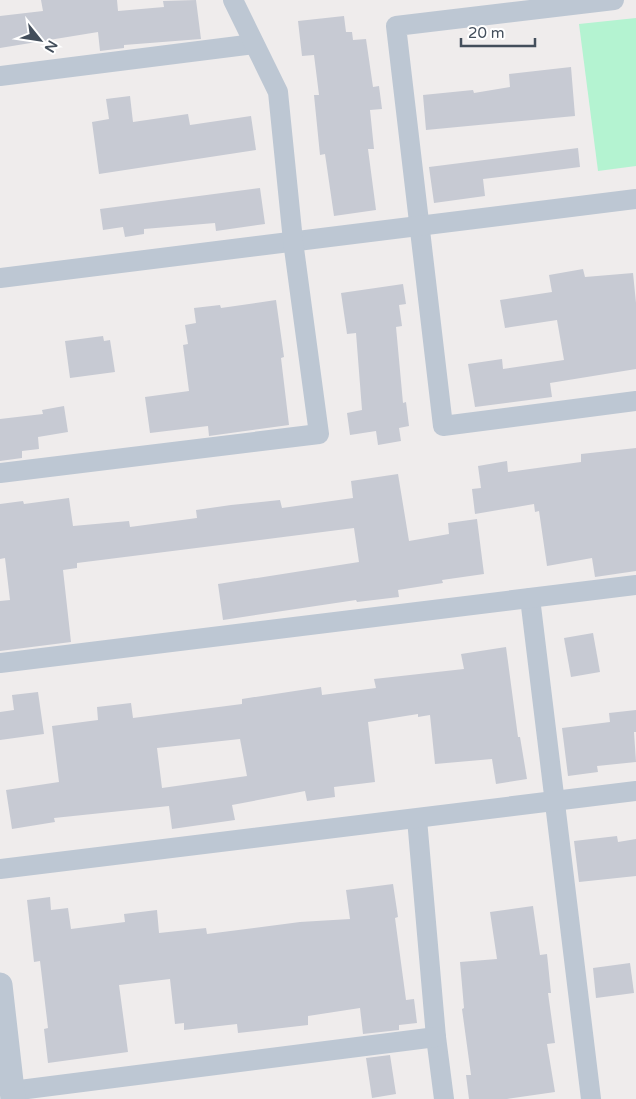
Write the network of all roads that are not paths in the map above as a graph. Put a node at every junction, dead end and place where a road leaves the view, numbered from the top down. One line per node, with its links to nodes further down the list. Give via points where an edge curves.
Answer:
1 (233, 0): 3 (street)
2 (614, 0): 6 (street, via 396,26)
3 (254, 44): 4 (street); 7 (street, via 278,92)
4 (0, 76)
5 (636, 199): 6 (street)
6 (418, 226): 7 (street); 9 (street, via 442,426)
7 (293, 241): 8 (street); 10 (street, via 319,434)
8 (0, 278)
9 (636, 401)
10 (0, 473)
11 (636, 585): 12 (street)
12 (530, 598): 13 (street); 15 (street)
13 (0, 663)
14 (636, 791): 15 (street)
15 (555, 800): 16 (street); 22 (street)
16 (417, 819): 17 (street); 19 (street)
17 (0, 869)
18 (0, 985): 20 (street)
19 (436, 1037): 20 (street); 21 (street)
20 (13, 1095)
21 (444, 1099)
22 (591, 1099)

